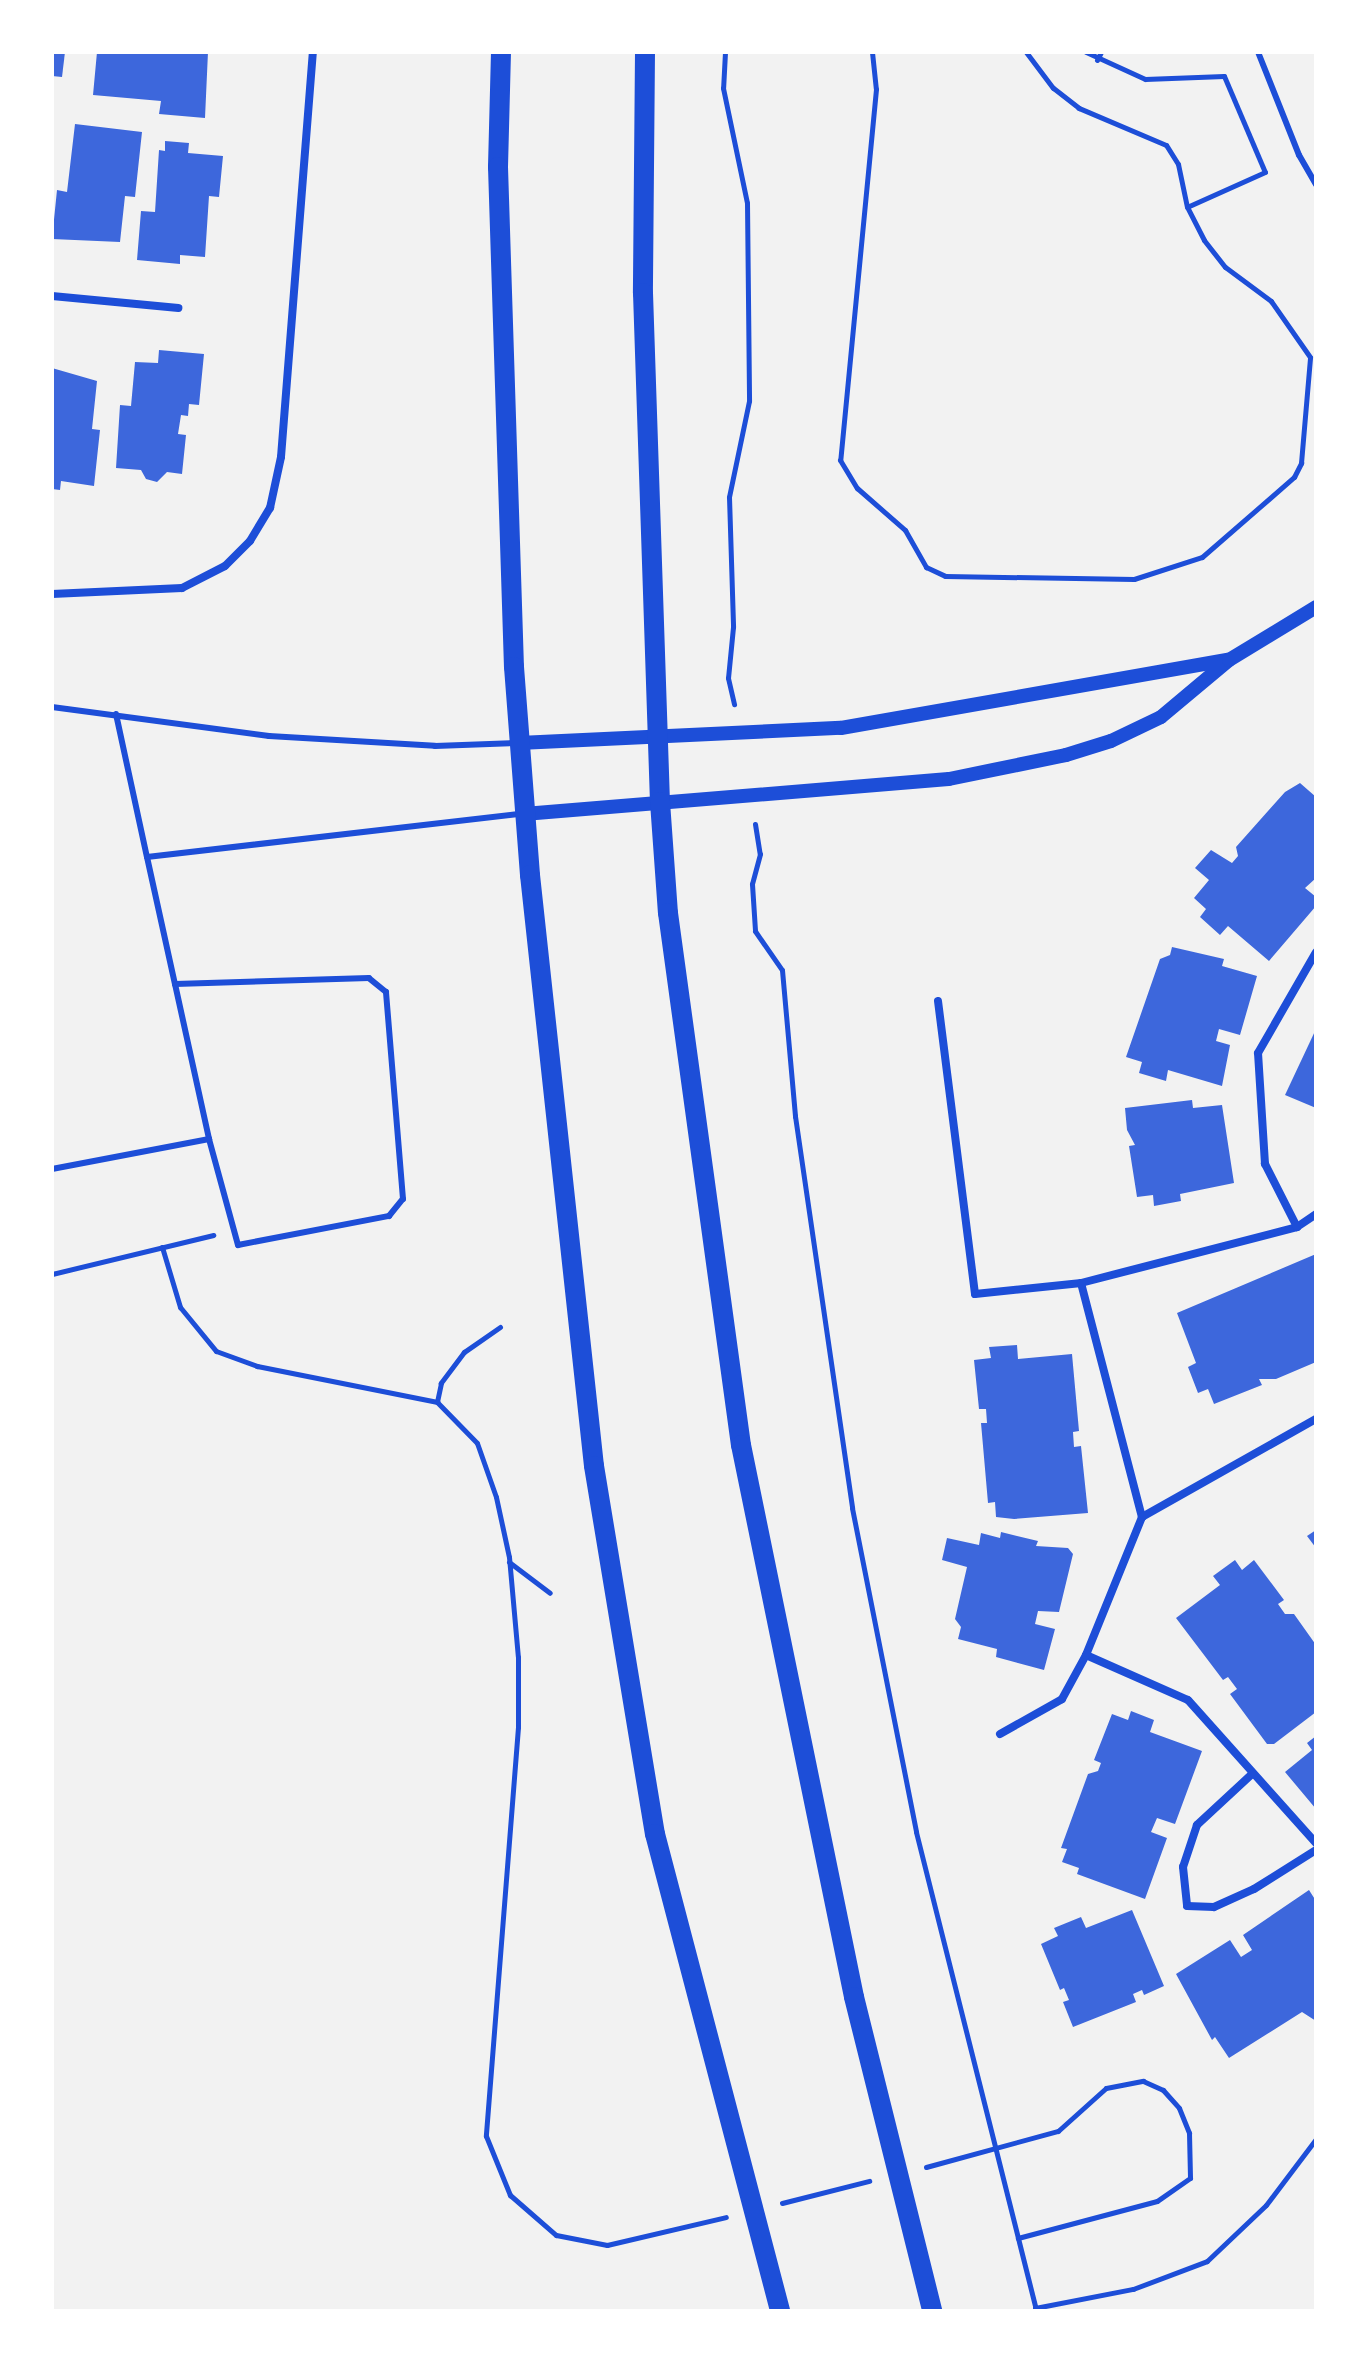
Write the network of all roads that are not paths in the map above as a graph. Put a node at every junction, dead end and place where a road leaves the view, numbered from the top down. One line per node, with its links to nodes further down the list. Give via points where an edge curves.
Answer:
1 (313, 52): 9 (street, via 281,457 270,508 250,541 225,566 182,588)
2 (501, 52): 15 (main road, via 498,167)
3 (645, 52): 14 (main road, via 643,293)
4 (1271, 52): 5 (lane)
5 (1259, 54): 6 (lane)
6 (1316, 185)
7 (52, 296): 8 (street)
8 (178, 308)
9 (52, 594)
10 (1316, 607): 11 (street)
11 (1229, 660): 14 (street, via 841,728); 16 (street, via 1161,717 1066,755 949,779)
12 (52, 707): 13 (lane)
13 (116, 714): 15 (lane, via 269,736 435,746); 18 (lane)
14 (657, 738): 15 (street); 16 (main road)
15 (519, 743): 17 (main road)
16 (660, 802): 17 (street); 35 (main road, via 668,913 741,1445 854,1997)
17 (524, 814): 18 (lane); 34 (main road, via 594,1466 620,1639 655,1834)
18 (147, 857): 20 (lane)
19 (1316, 952): 25 (street, via 1258,1053 1265,1164)
20 (175, 984): 22 (lane); 22 (lane, via 369,978 386,992 403,1199 389,1216 238,1245)
21 (938, 1001): 26 (street, via 975,1294)
22 (209, 1139): 23 (lane)
23 (52, 1169)
24 (1316, 1214): 25 (street)
25 (1297, 1227): 26 (street)
26 (1081, 1283): 28 (street)
27 (1316, 1419): 28 (street)
28 (1142, 1517): 29 (street)
29 (1086, 1655): 30 (street, via 1062,1699); 31 (street, via 1188,1700)
30 (1000, 1734)
31 (1252, 1774): 32 (street); 33 (street, via 1197,1825 1183,1867 1187,1906 1214,1907)
32 (1316, 1843)
33 (1316, 1850)
34 (780, 2311)
35 (932, 2311)

